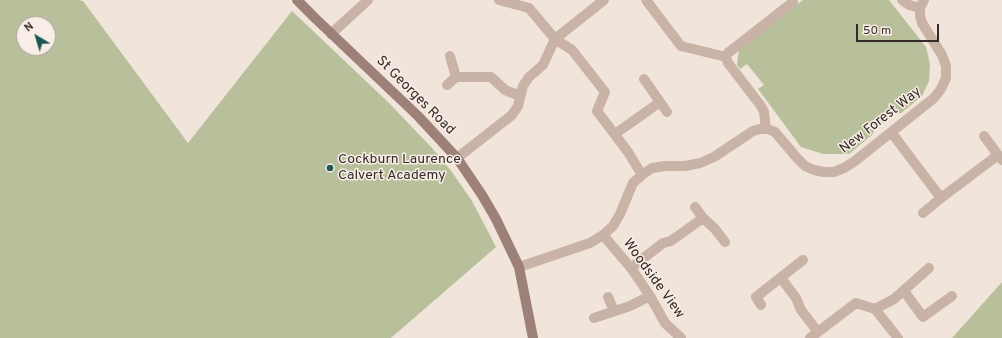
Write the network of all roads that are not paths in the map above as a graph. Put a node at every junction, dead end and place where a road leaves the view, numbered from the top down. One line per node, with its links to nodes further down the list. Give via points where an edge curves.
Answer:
1 (297, 0): 9 (street, St Georges Road)
2 (368, 0): 9 (street)
3 (499, 0): 10 (street, via 530,8)
4 (604, 0): 10 (street)
5 (646, 0): 12 (street, via 681,46)
6 (902, 0): 8 (street, via 910,5)
7 (794, 1): 12 (street)
8 (922, 4): 20 (street, New Forest Way, via 922,23 942,55 946,66 946,78 934,98)
9 (331, 34): 24 (street, St Georges Road, via 418,116)
10 (555, 39): 16 (street, via 543,65 529,77); 21 (street, via 572,50 604,92 597,111)
11 (450, 56): 13 (street)
12 (726, 57): 19 (street, via 761,106)
13 (456, 78): 15 (street); 16 (street, via 492,77 505,90)
14 (644, 79): 17 (street)
15 (447, 85)
16 (520, 96): 24 (street, via 518,106 512,115)
17 (660, 102): 18 (street); 21 (street)
18 (667, 112)
19 (766, 129): 20 (street, New Forest Way, via 775,132 805,166 824,172 844,168); 25 (street, via 753,131 714,157 700,163 652,168)
20 (891, 132): 26 (street)
21 (615, 134): 25 (street)
22 (984, 136): 23 (street)
23 (1000, 157): 26 (street)
24 (457, 158): 33 (street, St Georges Road, via 496,219)
25 (642, 175): 30 (street, via 633,183 620,214)
26 (941, 198): 28 (street)
27 (695, 207): 29 (street)
28 (923, 212)
29 (703, 218): 31 (street); 34 (street, via 672,241 663,243)
30 (603, 235): 33 (street, via 590,243); 34 (street, Woodside View)
31 (725, 242)
32 (803, 260): 36 (street)
33 (519, 267): 46 (street, St Georges Road)
34 (631, 268): 38 (street, Woodside View)
35 (929, 268): 37 (street, via 917,273)
36 (781, 278): 41 (street, via 756,297); 45 (street, via 796,298)
37 (904, 291): 39 (street, via 923,316); 42 (street)
38 (650, 296): 43 (street); 47 (street, Woodside View, via 665,323)
39 (952, 296)
40 (608, 297): 43 (street)
41 (761, 305)
42 (875, 309): 45 (street, via 856,304); 48 (street)
43 (614, 311): 44 (street)
44 (594, 318)
45 (814, 335)
46 (533, 338)
47 (681, 338)
48 (898, 338)

